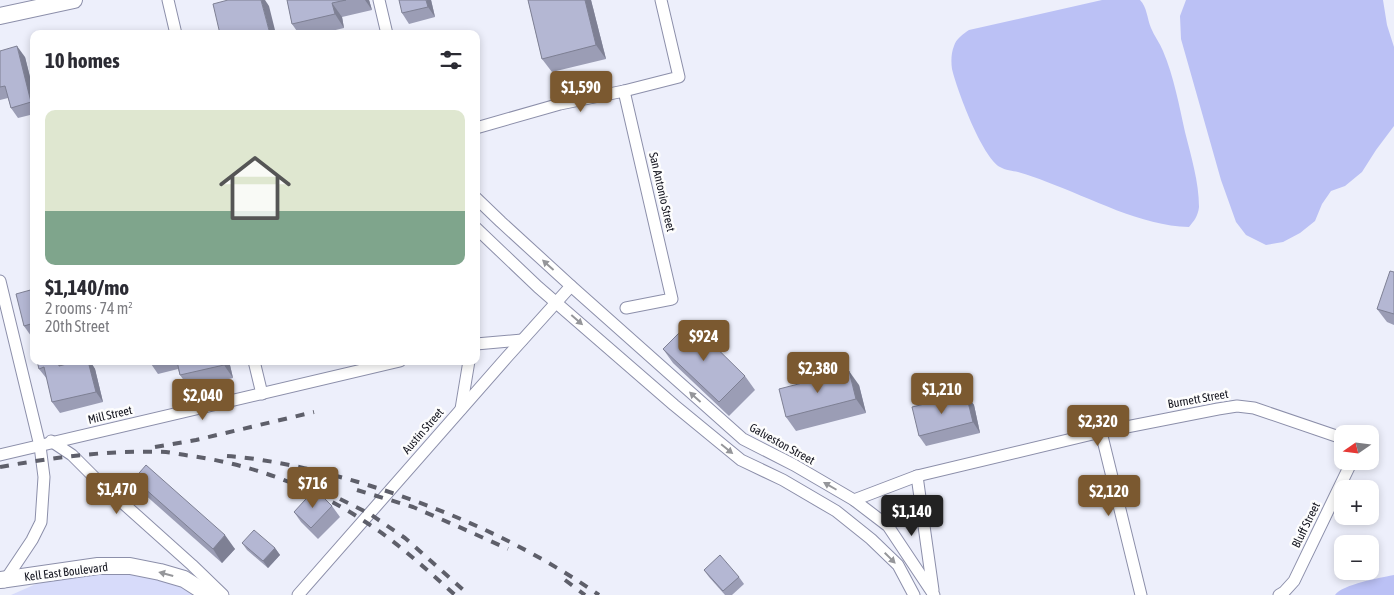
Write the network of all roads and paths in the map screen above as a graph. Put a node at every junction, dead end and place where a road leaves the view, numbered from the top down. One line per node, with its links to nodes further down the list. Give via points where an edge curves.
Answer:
1 (74, 0): 5 (main road)
2 (168, 0): 6 (street)
3 (379, 0): 7 (street)
4 (661, 0): 8 (street, via 679,77)
5 (0, 16)
6 (175, 30)
7 (386, 30)
8 (624, 91): 9 (street, via 560,104); 15 (street, San Antonio Street, via 672,299)
9 (480, 127)
10 (480, 202): 13 (street, Galveston Street, one-way to 10)
11 (480, 232): 14 (street)
12 (0, 281): 23 (street)
13 (571, 286): 14 (street, Austin Street); 31 (street, Galveston Street, one-way to 13, via 742,439)
14 (557, 303): 16 (street, Austin Street); 36 (street, one-way to 36, via 741,460 836,511 871,539 898,565)
15 (626, 308)
16 (522, 340): 17 (street); 22 (street, Austin Street)
17 (480, 344)
18 (255, 365): 21 (street)
19 (383, 365): 21 (street, Mill Street)
20 (468, 365): 22 (street)
21 (262, 394): 26 (street, Mill Street)
22 (461, 409): 35 (street, Austin Street)
23 (33, 418): 26 (street); 27 (street)
24 (1101, 432): 25 (street, Burnett Street, via 1237,406 1269,412); 30 (street, Burnett Street); 38 (street)
25 (1334, 435)
26 (53, 443): 27 (street, Mill Street); 34 (street, via 72,455)
27 (40, 446): 28 (street, Mill Street); 32 (street, via 44,477 41,522)
28 (0, 455)
29 (1348, 470): 39 (street, Bluff Street, via 1294,581)
30 (917, 476): 31 (street, Burnett Street); 37 (street)
31 (854, 500): 37 (street, Galveston Street, via 888,526)
32 (2, 582): 33 (main road, Kell East Boulevard, one-way to 32, via 184,579 130,566 98,566)
33 (209, 595)
34 (223, 595)
35 (298, 595)
36 (914, 595)
37 (934, 595)
38 (1141, 595)
39 (1279, 595)

